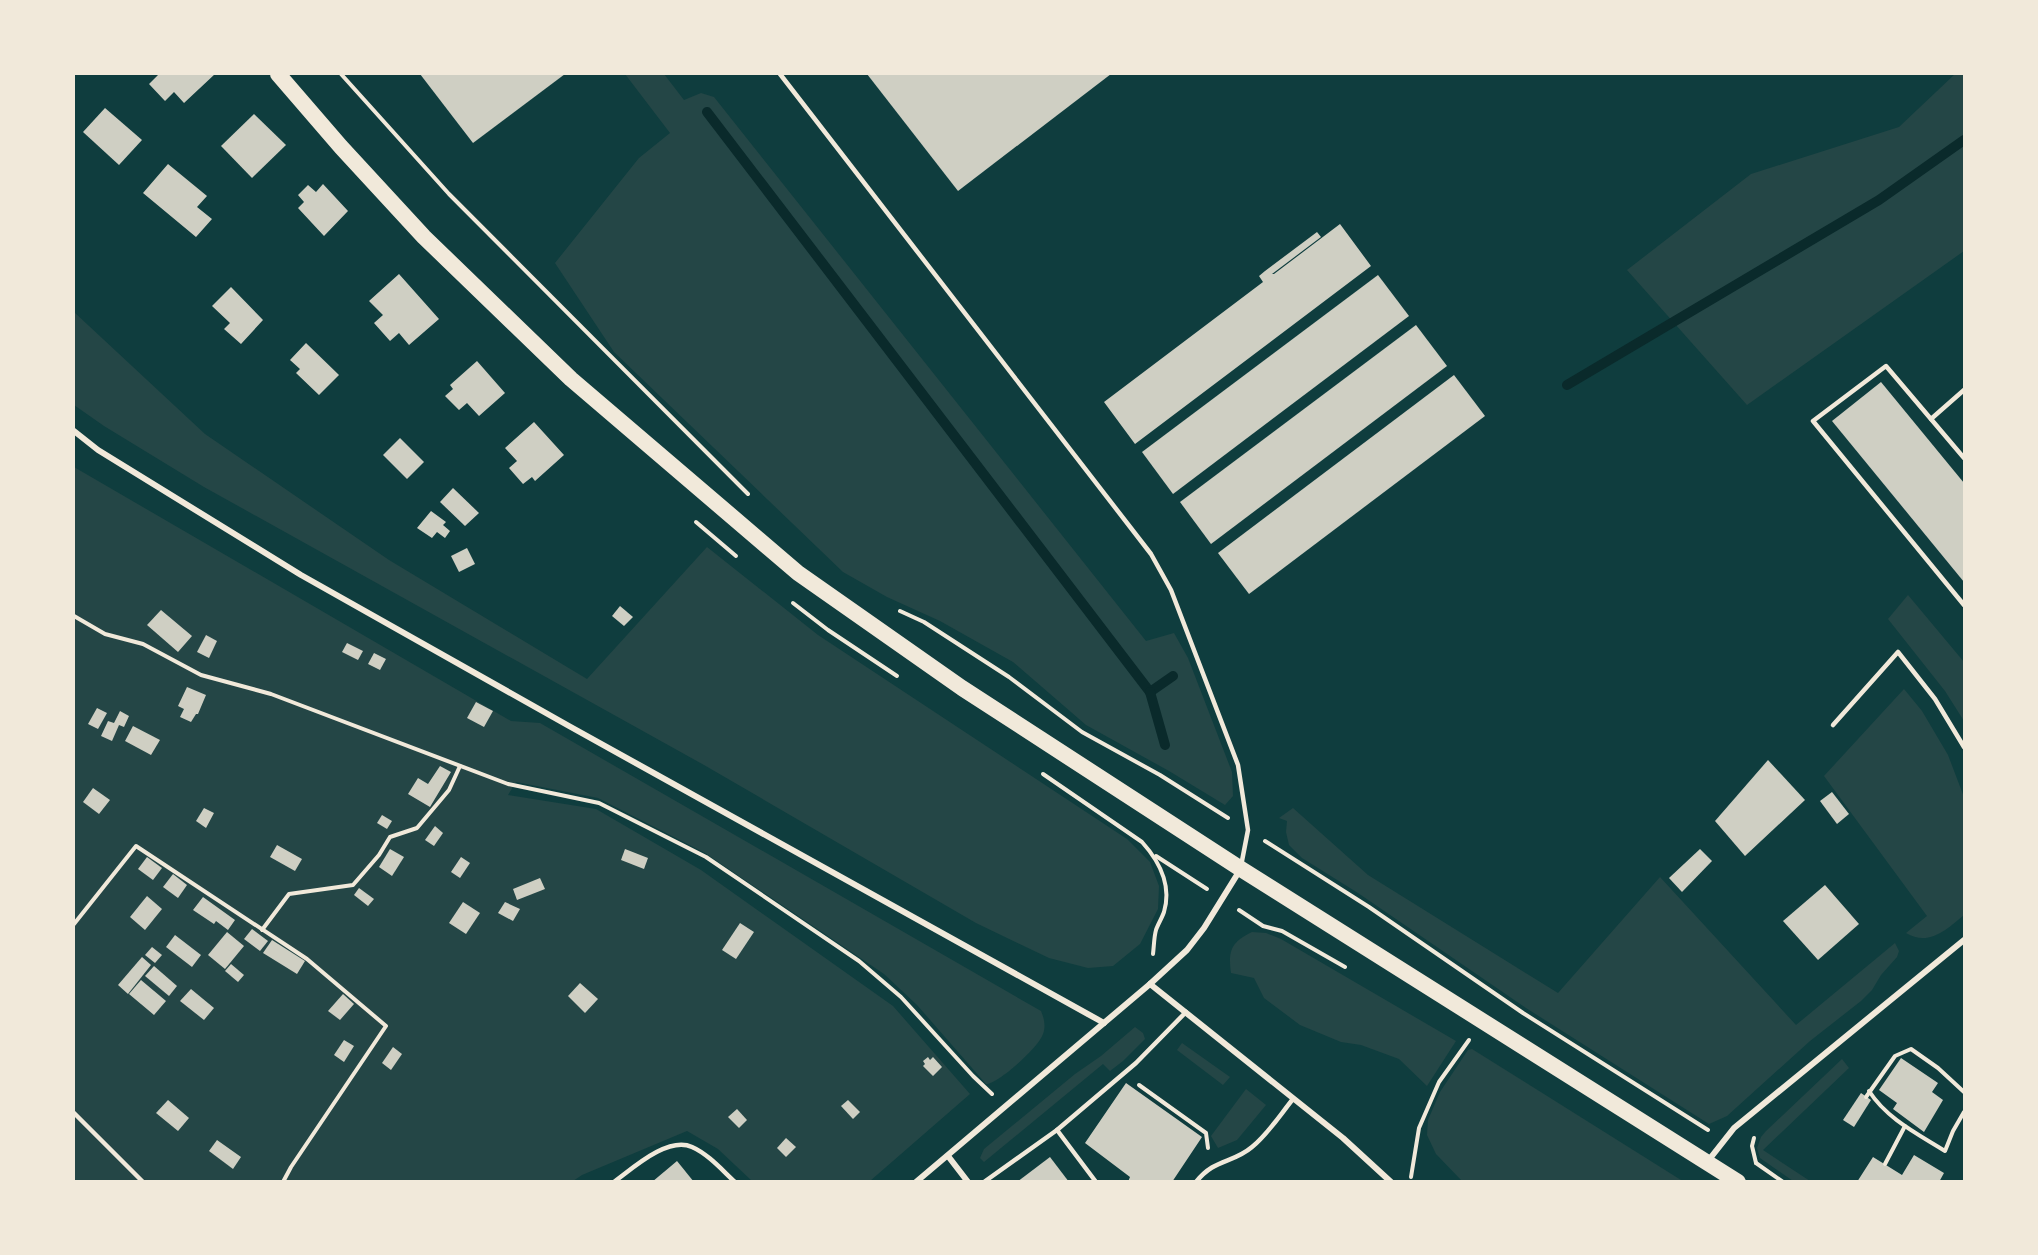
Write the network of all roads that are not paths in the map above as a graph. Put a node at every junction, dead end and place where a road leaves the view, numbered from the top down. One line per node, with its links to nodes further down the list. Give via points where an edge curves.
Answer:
1 (278, 74): 10 (highway, via 424,237 564,372 798,573 962,688)
2 (780, 74): 10 (lane, via 1151,554 1171,590 1238,765 1248,830)
3 (1965, 390): 4 (lane)
4 (1931, 419): 6 (lane); 7 (lane, via 1886,366 1813,421)
5 (74, 431): 14 (street, via 98,450 301,575)
6 (1965, 458)
7 (1965, 604)
8 (1833, 725): 9 (lane, via 1898,652 1935,699)
9 (1965, 747)
10 (1241, 869): 12 (street, via 1187,950); 19 (highway)
11 (1965, 940): 19 (street, via 1743,1121)
12 (1150, 984): 13 (street); 14 (street)
13 (1186, 1011): 15 (street); 17 (lane, via 1136,1063)
14 (1104, 1023): 18 (street)
15 (1293, 1099): 27 (lane, via 1252,1147 1211,1166); 28 (street)
16 (74, 1113): 20 (lane)
17 (1057, 1130): 25 (lane); 26 (lane)
18 (948, 1155): 23 (street); 24 (street)
19 (1708, 1161): 29 (highway)
20 (143, 1182)
21 (614, 1182): 22 (lane, via 657,1153 680,1144 707,1156)
22 (735, 1182)
23 (916, 1182)
24 (969, 1182)
25 (984, 1182)
26 (1096, 1182)
27 (1196, 1182)
28 (1391, 1182)
29 (1738, 1182)

